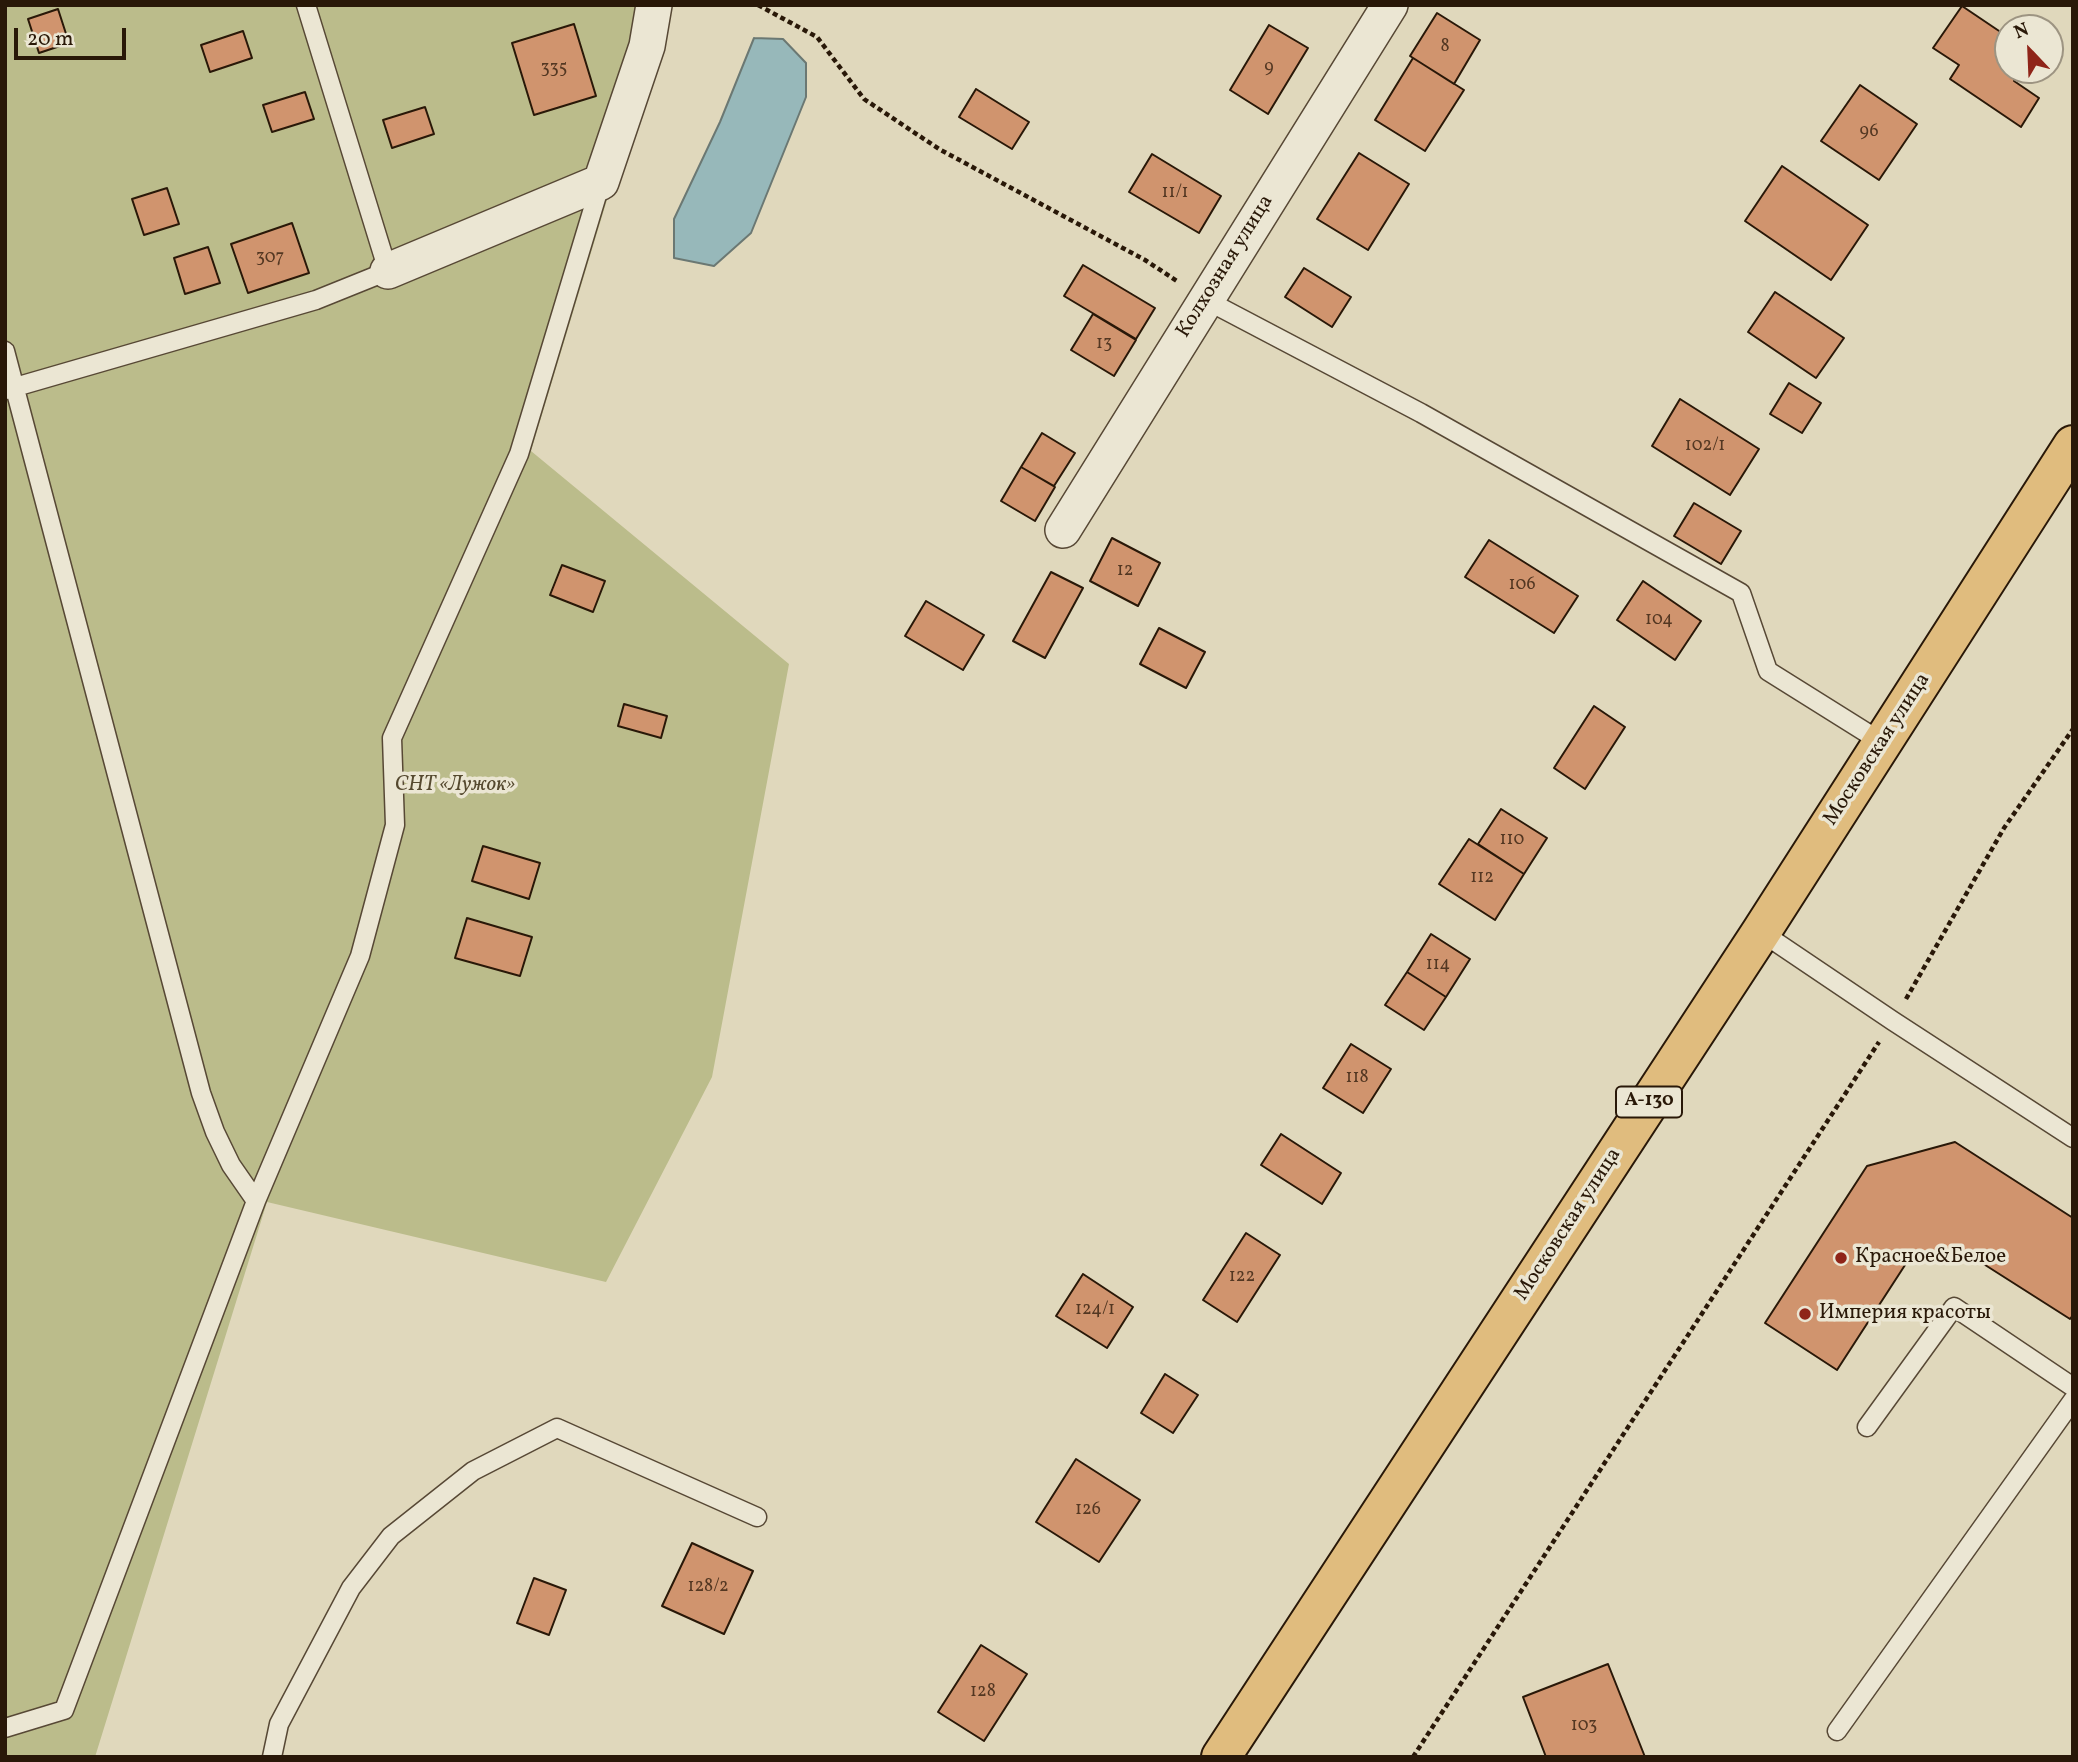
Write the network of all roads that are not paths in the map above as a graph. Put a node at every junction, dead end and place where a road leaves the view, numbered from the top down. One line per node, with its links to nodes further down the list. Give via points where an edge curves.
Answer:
1 (306, 5): 5 (lane)
2 (654, 5): 4 (street, via 647,46)
3 (1390, 5): 6 (street, Колхозная улица)
4 (601, 182): 5 (street); 14 (lane, via 519,454 393,738 395,825 360,956)
5 (388, 271): 8 (lane, via 316,300)
6 (1206, 300): 10 (street, Колхозная улица); 11 (lane, via 1421,413 1741,593 1768,671)
7 (5, 351): 8 (lane)
8 (11, 388): 14 (lane, via 201,1093 215,1132)
9 (2072, 446): 11 (highway, Московская улица / А-130)
10 (1063, 530)
11 (1883, 743): 12 (highway, Московская улица / А-130)
12 (1760, 932): 13 (lane); 22 (highway, Московская улица / А-130)
13 (2073, 1138)
14 (256, 1201): 19 (lane, via 64,1710)
15 (2073, 1387): 17 (lane, via 1954,1307)
16 (2073, 1401): 20 (lane)
17 (1867, 1427)
18 (757, 1517): 21 (lane, via 557,1428 473,1471 391,1536 351,1588 279,1724)
19 (5, 1728)
20 (1838, 1731)
21 (272, 1757)
22 (1221, 1757)

